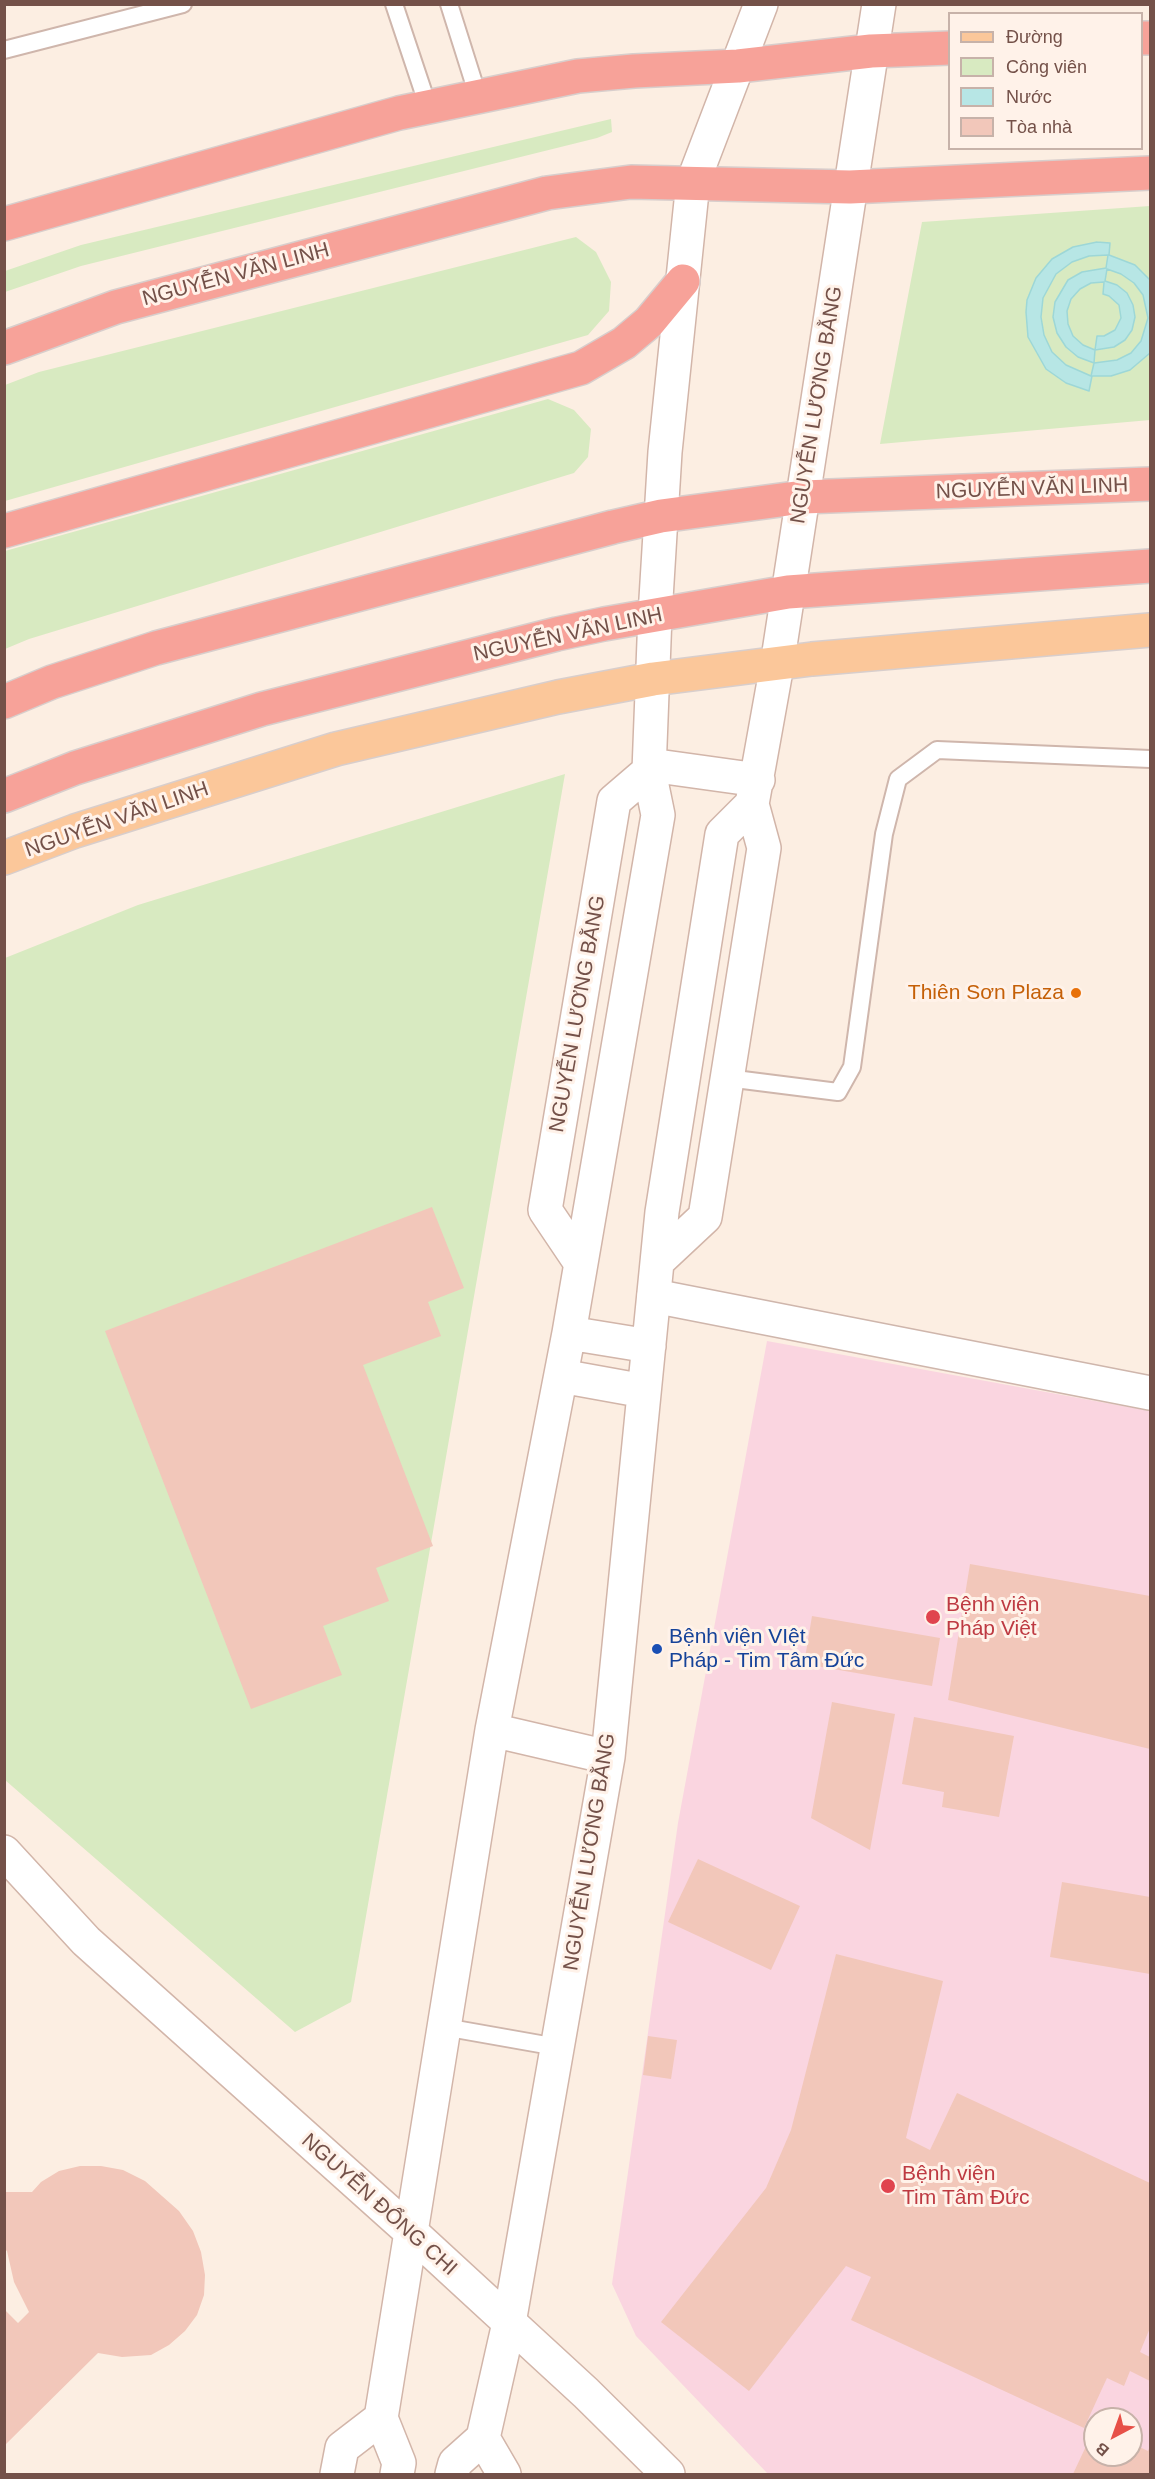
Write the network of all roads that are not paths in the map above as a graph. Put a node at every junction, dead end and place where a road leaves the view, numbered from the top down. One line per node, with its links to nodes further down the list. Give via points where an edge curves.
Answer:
1 (183, 4): 7 (lane)
2 (394, 4): 11 (lane)
3 (449, 4): 10 (lane)
4 (761, 4): 9 (main road)
5 (879, 4): 8 (main road, NGUYỄN LƯƠNG BẰNG)
6 (948, 48): 8 (highway)
7 (4, 50)
8 (871, 51): 9 (highway); 14 (main road, NGUYỄN LƯƠNG BẰNG)
9 (738, 66): 10 (highway, via 578,76); 13 (main road)
10 (478, 96): 11 (highway)
11 (428, 106): 15 (highway)
12 (1150, 173): 14 (highway, NGUYỄN VĂN LINH)
13 (693, 182): 14 (highway, NGUYỄN VĂN LINH); 16 (main road); 17 (highway, NGUYỄN VĂN LINH, via 631,182 547,193 139,300)
14 (850, 187): 19 (main road, NGUYỄN LƯƠNG BẰNG)
15 (4, 224)
16 (683, 281): 20 (main road); 21 (highway, via 649,322 624,343 581,368)
17 (4, 348)
18 (1150, 484): 19 (highway, NGUYỄN VĂN LINH)
19 (803, 497): 20 (highway, NGUYỄN VĂN LINH); 23 (main road, NGUYỄN LƯƠNG BẰNG)
20 (661, 516): 24 (main road); 28 (highway, NGUYỄN VĂN LINH, via 156,648)
21 (4, 531)
22 (1150, 566): 23 (highway, NGUYỄN VĂN LINH)
23 (788, 592): 24 (highway, NGUYỄN VĂN LINH); 26 (main road, NGUYỄN LƯƠNG BẰNG)
24 (655, 615): 27 (main road); 32 (highway, NGUYỄN VĂN LINH, via 557,634 261,709 75,768)
25 (1150, 630): 26 (main road, NGUYỄN VĂN LINH, via 903,650)
26 (777, 665): 27 (main road, NGUYỄN VĂN LINH); 31 (main road, NGUYỄN LƯƠNG BẰNG)
27 (653, 680): 30 (main road); 33 (main road, NGUYỄN VĂN LINH, via 558,697 336,749 75,831)
28 (4, 702)
29 (1150, 759): 34 (lane, via 937,750 898,778 884,834 852,1067 838,1092)
30 (649, 768): 31 (main road); 36 (main road, via 658,815); 36 (main road, NGUYỄN LƯƠNG BẰNG, via 614,801 545,1210)
31 (755, 792): 34 (main road, NGUYỄN LƯƠNG BẰNG, via 764,848); 35 (main road, NGUYỄN LƯƠNG BẰNG, via 722,834 662,1212)
32 (4, 796)
33 (4, 858)
34 (727, 1078): 35 (main road, NGUYỄN LƯƠNG BẰNG, via 705,1217)
35 (658, 1260): 37 (main road, NGUYỄN LƯƠNG BẰNG)
36 (580, 1262): 38 (main road)
37 (654, 1296): 39 (main road, NGUYỄN LƯƠNG BẰNG); 42 (main road)
38 (569, 1333): 39 (main road); 40 (main road)
39 (649, 1346): 41 (main road, NGUYỄN LƯƠNG BẰNG)
40 (561, 1376): 41 (main road); 43 (main road)
41 (644, 1390): 44 (main road, NGUYỄN LƯƠNG BẰNG)
42 (1150, 1393)
43 (492, 1730): 44 (main road); 48 (main road)
44 (608, 1756): 49 (main road, NGUYỄN LƯƠNG BẰNG)
45 (4, 1852): 47 (main road, NGUYỄN ĐỔNG CHI)
46 (4, 1883): 47 (main road, NGUYỄN ĐỔNG CHI)
47 (86, 1941): 50 (main road, NGUYỄN ĐỔNG CHI)
48 (444, 2028): 49 (lane); 50 (main road)
49 (557, 2047): 51 (main road, NGUYỄN LƯƠNG BẰNG)
50 (411, 2232): 51 (main road, NGUYỄN ĐỔNG CHI); 52 (main road)
51 (509, 2323): 53 (main road, NGUYỄN LƯƠNG BẰNG); 58 (main road, NGUYỄN ĐỔNG CHI, via 586,2392)
52 (381, 2418): 54 (main road, via 342,2448); 55 (main road, via 399,2463)
53 (483, 2438): 56 (main road, via 455,2463); 57 (main road)
54 (337, 2475)
55 (397, 2475)
56 (452, 2475)
57 (504, 2475)
58 (668, 2475)

